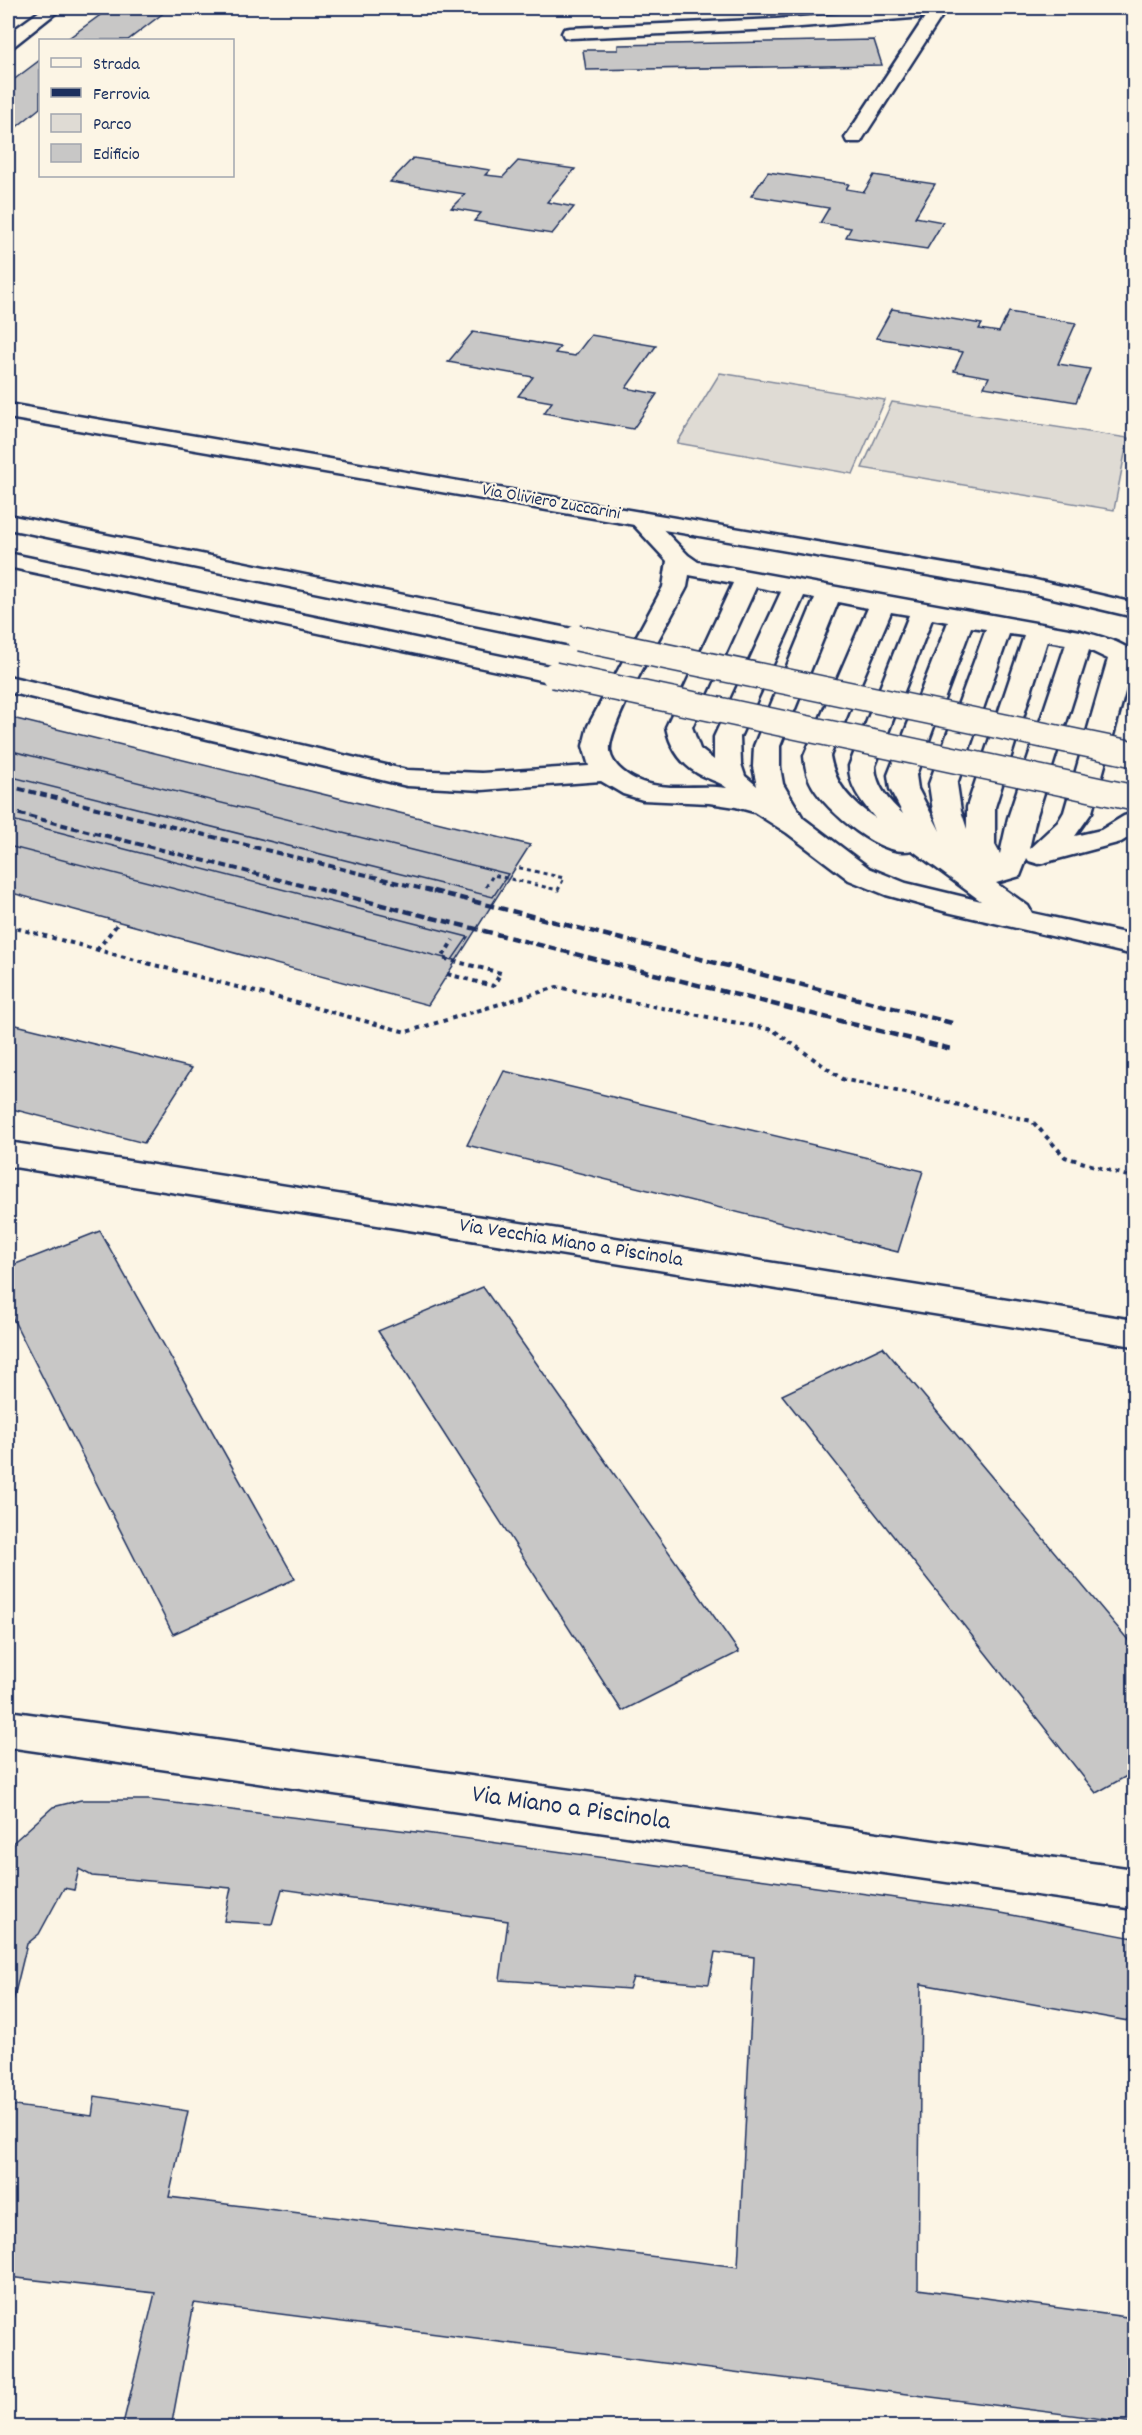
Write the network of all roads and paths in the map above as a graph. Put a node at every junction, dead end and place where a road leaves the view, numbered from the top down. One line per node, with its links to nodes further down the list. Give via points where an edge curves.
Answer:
1 (54, 8): 4 (main road)
2 (938, 9): 3 (main road, via 776,24); 5 (main road)
3 (570, 33)
4 (8, 42)
5 (854, 138)
6 (8, 411): 7 (main road, Via Oliviero Zuccarini)
7 (640, 519): 10 (main road); 14 (main road, Via Oliviero Zuccarini, via 1027,585)
8 (8, 522): 25 (main road, bridge)
9 (8, 560): 28 (main road, bridge)
10 (679, 560): 11 (main road, via 691,568); 26 (main road, via 675,587 601,726 597,758)
11 (748, 577): 12 (main road); 27 (main road, via 679,727 689,753 706,767)
12 (796, 586): 13 (main road); 27 (main road, via 727,737)
13 (830, 592): 15 (main road); 31 (main road, via 765,759 769,786)
14 (1093, 600): 17 (main road, Via Oliviero Zuccarini); 20 (main road, Via Oliviero Zuccarini)
15 (883, 602): 16 (main road); 33 (main road, via 817,756 817,771 831,793 858,819 887,837)
16 (922, 609): 18 (main road); 33 (main road, via 862,766 863,780 888,814)
17 (1134, 610)
18 (962, 617): 19 (main road); 33 (main road, via 902,775 904,789)
19 (1000, 624): 21 (main road); 35 (main road, via 943,784 944,801 957,839)
20 (1134, 626)
21 (1038, 631): 22 (main road); 35 (main road, via 981,807 981,845)
22 (1080, 639): 23 (main road); 35 (main road)
23 (1128, 659): 32 (main road, via 1078,812)
24 (8, 684): 26 (main road, via 407,778 495,783)
25 (1134, 754)
26 (607, 772): 29 (main road, via 625,786 649,793 736,797)
27 (733, 779): 29 (main road)
28 (1134, 798)
29 (762, 805): 31 (main road)
30 (1134, 822): 32 (main road, via 1111,836)
31 (797, 827): 38 (main road, via 852,869 878,881)
32 (1039, 855): 35 (main road, via 1023,861)
33 (942, 861): 35 (main road)
34 (516, 867): 36 (path, via 564,878 558,890 493,875)
35 (1003, 886): 38 (main road)
36 (486, 887)
37 (119, 922): 42 (path)
38 (1033, 923): 41 (main road)
39 (8, 926): 42 (path)
40 (453, 940): 43 (path, via 442,958 501,973 493,986)
41 (1134, 945)
42 (97, 950): 45 (path, via 406,1032 557,987 773,1030 842,1079 1032,1121 1065,1157)
43 (447, 974)
44 (8, 1154): 46 (main road, Via Vecchia Miano a Piscinola)
45 (1134, 1178)
46 (1134, 1333)
47 (8, 1729): 48 (main road, Via Miano a Piscinola)
48 (1134, 1888)

